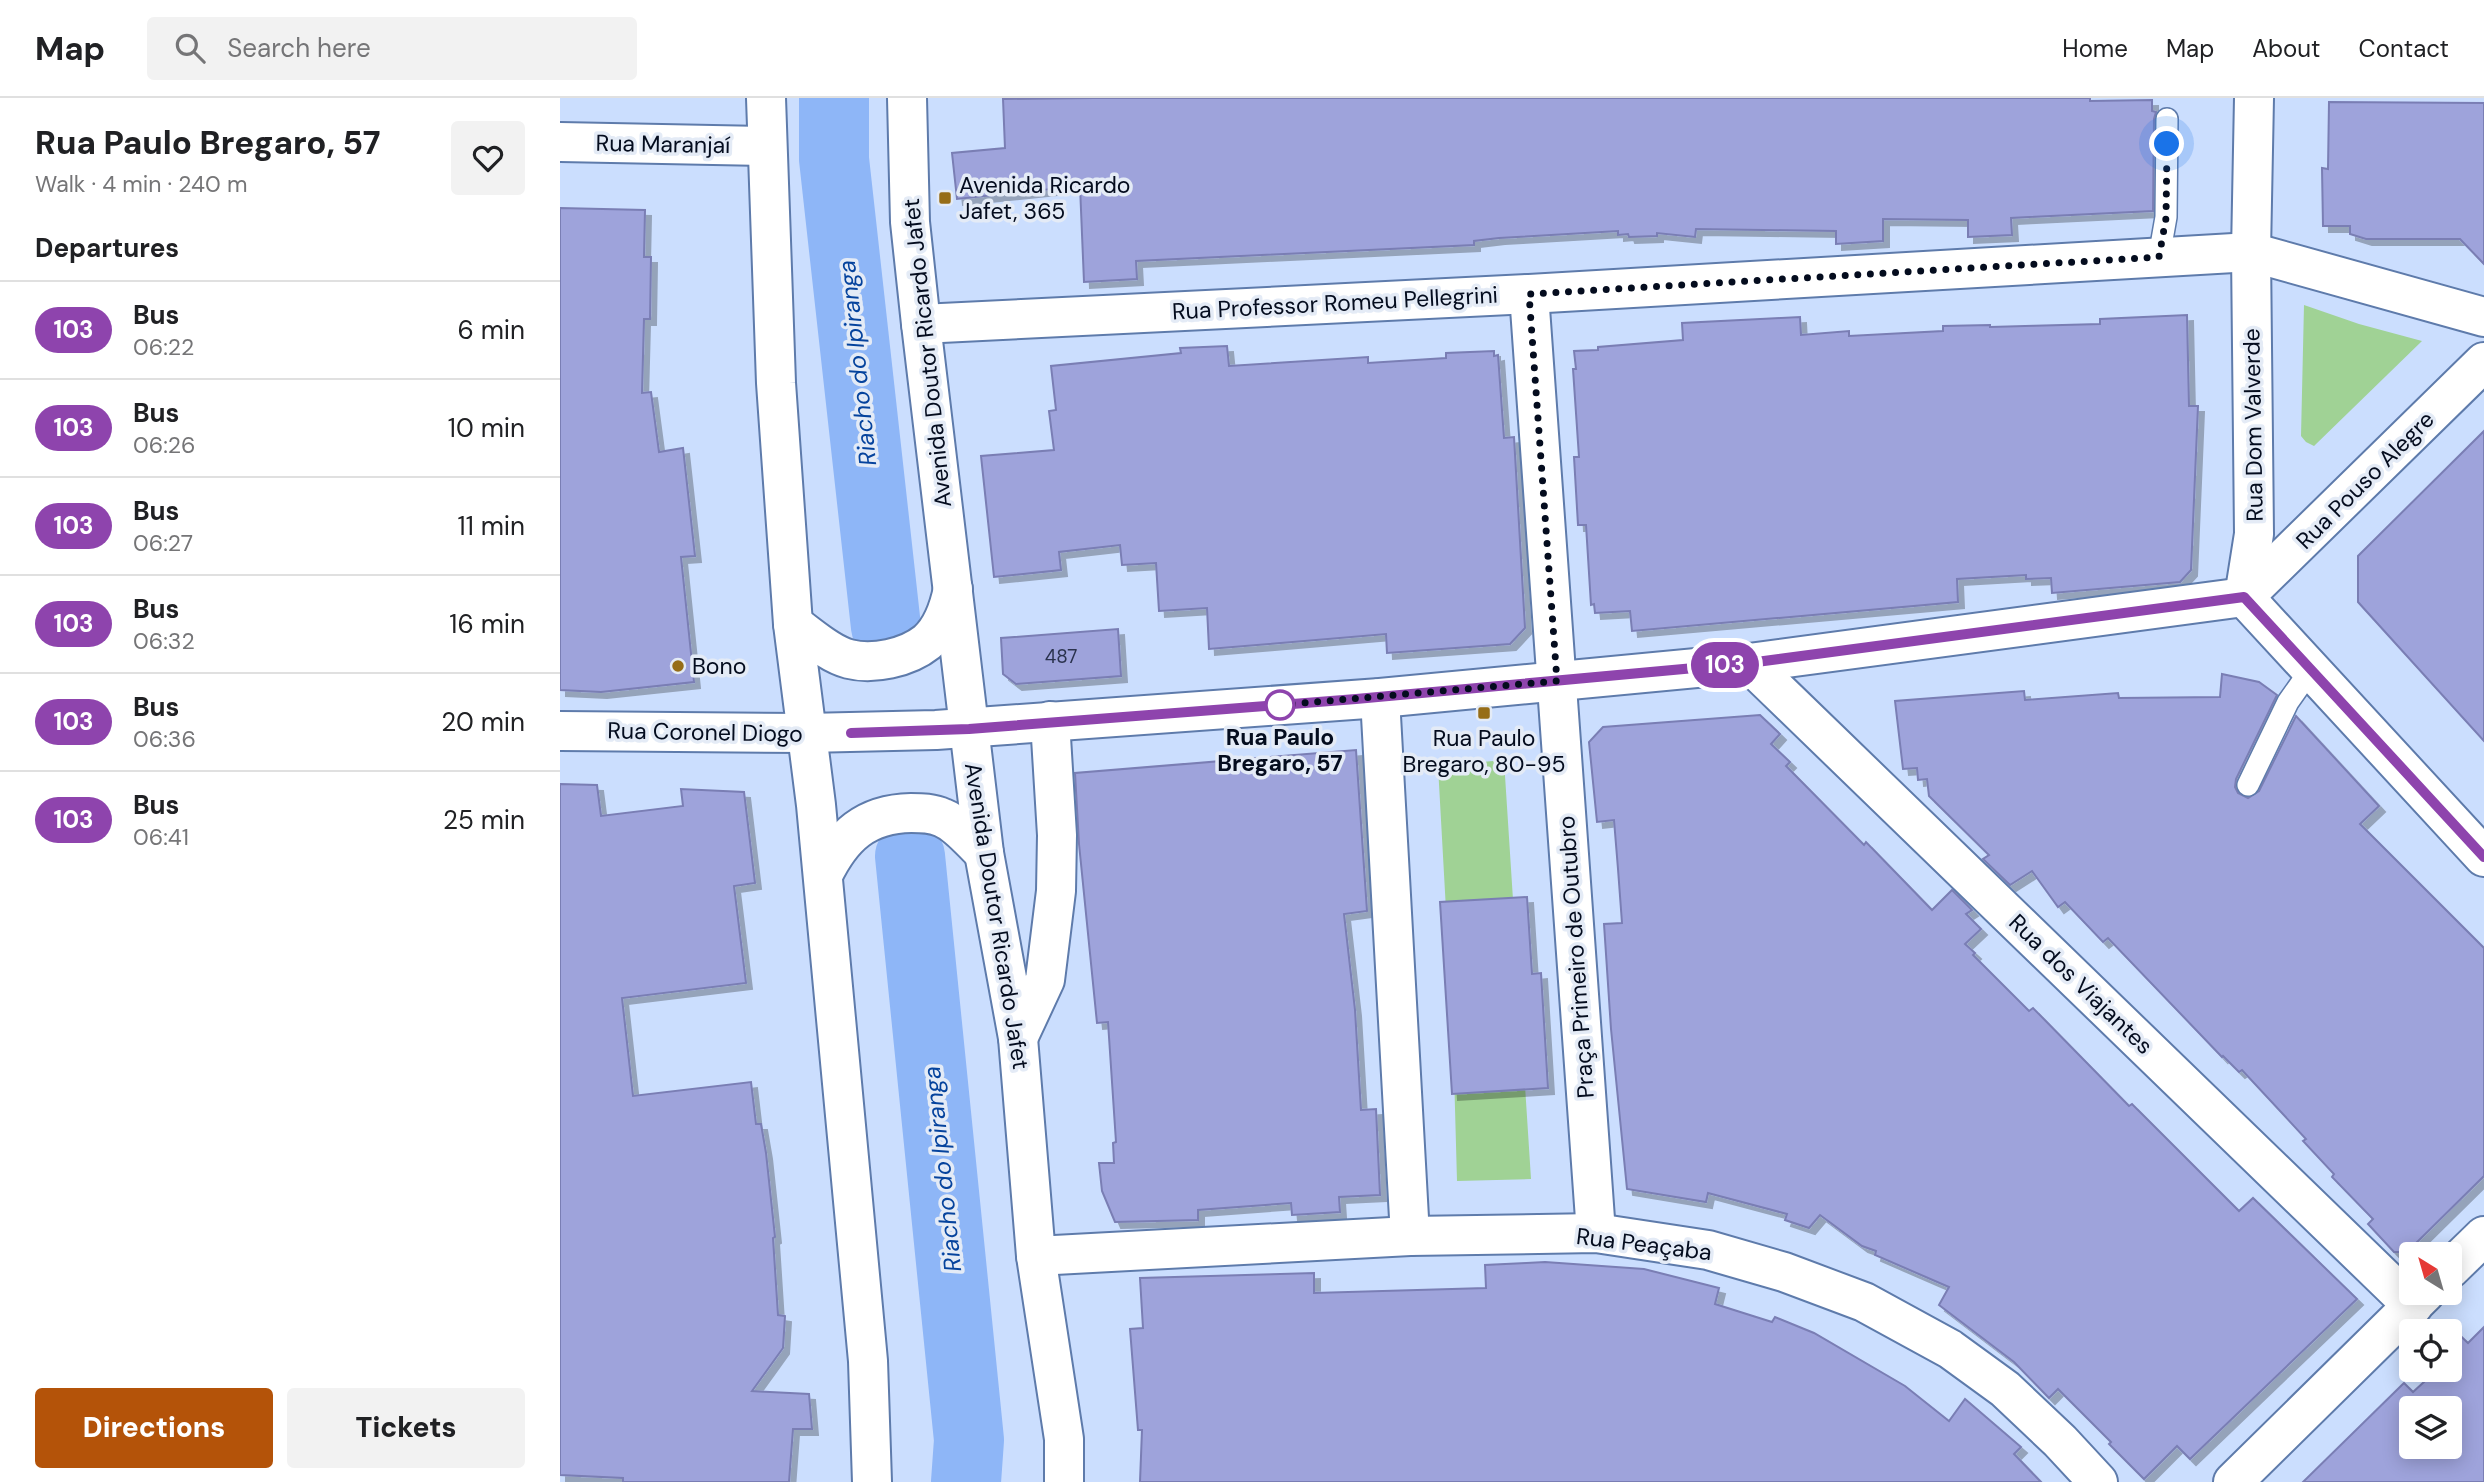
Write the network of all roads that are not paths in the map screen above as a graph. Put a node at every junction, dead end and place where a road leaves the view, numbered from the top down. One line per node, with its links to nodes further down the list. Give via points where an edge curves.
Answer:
1 (766, 98): 6 (street)
2 (907, 98): 11 (street, Avenida Doutor Ricardo Jafet, via 910,222)
3 (2254, 98): 7 (street, Rua Dom Valverde)
4 (2167, 119): 8 (lane, via 2166,218)
5 (560, 142): 6 (street, Rua Maranjaí)
6 (767, 146): 15 (street, via 776,383)
7 (2251, 252): 8 (street, Rua Professor Romeu Pellegrini); 10 (street, Rua Professor Romeu Pellegrini); 14 (street, Rua Dom Valverde, via 2254,534)
8 (2159, 257): 9 (street, Rua Professor Romeu Pellegrini)
9 (1529, 294): 11 (street, Rua Professor Romeu Pellegrini); 18 (street, Praça Primeiro de Outubro)
10 (2484, 317)
11 (921, 324): 13 (street, Avenida Doutor Ricardo Jafet)
12 (2484, 362): 14 (street, Rua Pouso Alegre)
13 (954, 588): 15 (street, via 936,632 926,643 896,657 848,659); 21 (street, Avenida Doutor Ricardo Jafet)
14 (2244, 597): 16 (street, Rua Coronel Diogo); 17 (street)
15 (793, 624): 23 (street)
16 (1749, 663): 18 (street, Rua Coronel Diogo); 34 (street, Rua dos Viajantes)
17 (2312, 668): 24 (lane, via 2288,702); 26 (street)
18 (1557, 681): 19 (street, Rua Coronel Diogo); 29 (street, Praça Primeiro de Outubro)
19 (1380, 698): 20 (street, Rua Coronel Diogo); 31 (street)
20 (1050, 721): 21 (street, Rua Coronel Diogo); 28 (street, via 1056,891 1045,980)
21 (969, 729): 23 (street, Rua Coronel Diogo); 25 (street, Avenida Doutor Ricardo Jafet)
22 (560, 731): 23 (street, Rua Coronel Diogo)
23 (807, 733): 27 (street)
24 (2248, 785)
25 (984, 853): 27 (street, via 946,819 929,813 900,813 855,829); 28 (street, Avenida Doutor Ricardo Jafet)
26 (2484, 857)
27 (822, 875): 36 (street, via 868,1361)
28 (1018, 1038): 32 (street, Avenida Doutor Ricardo Jafet)
29 (1596, 1233): 31 (street, Rua Peaçaba); 38 (street, Rua Peaçaba, via 1708,1250 1864,1302 1950,1349 2005,1389)
30 (2484, 1236): 33 (street)
31 (1410, 1237): 32 (street, Rua Peaçaba)
32 (1036, 1256): 37 (street, Avenida Doutor Ricardo Jafet, via 1064,1439)
33 (2462, 1257)
34 (2399, 1281)
35 (2413, 1306): 39 (street)
36 (872, 1482)
37 (1065, 1482)
38 (2098, 1482)
39 (2233, 1482)

